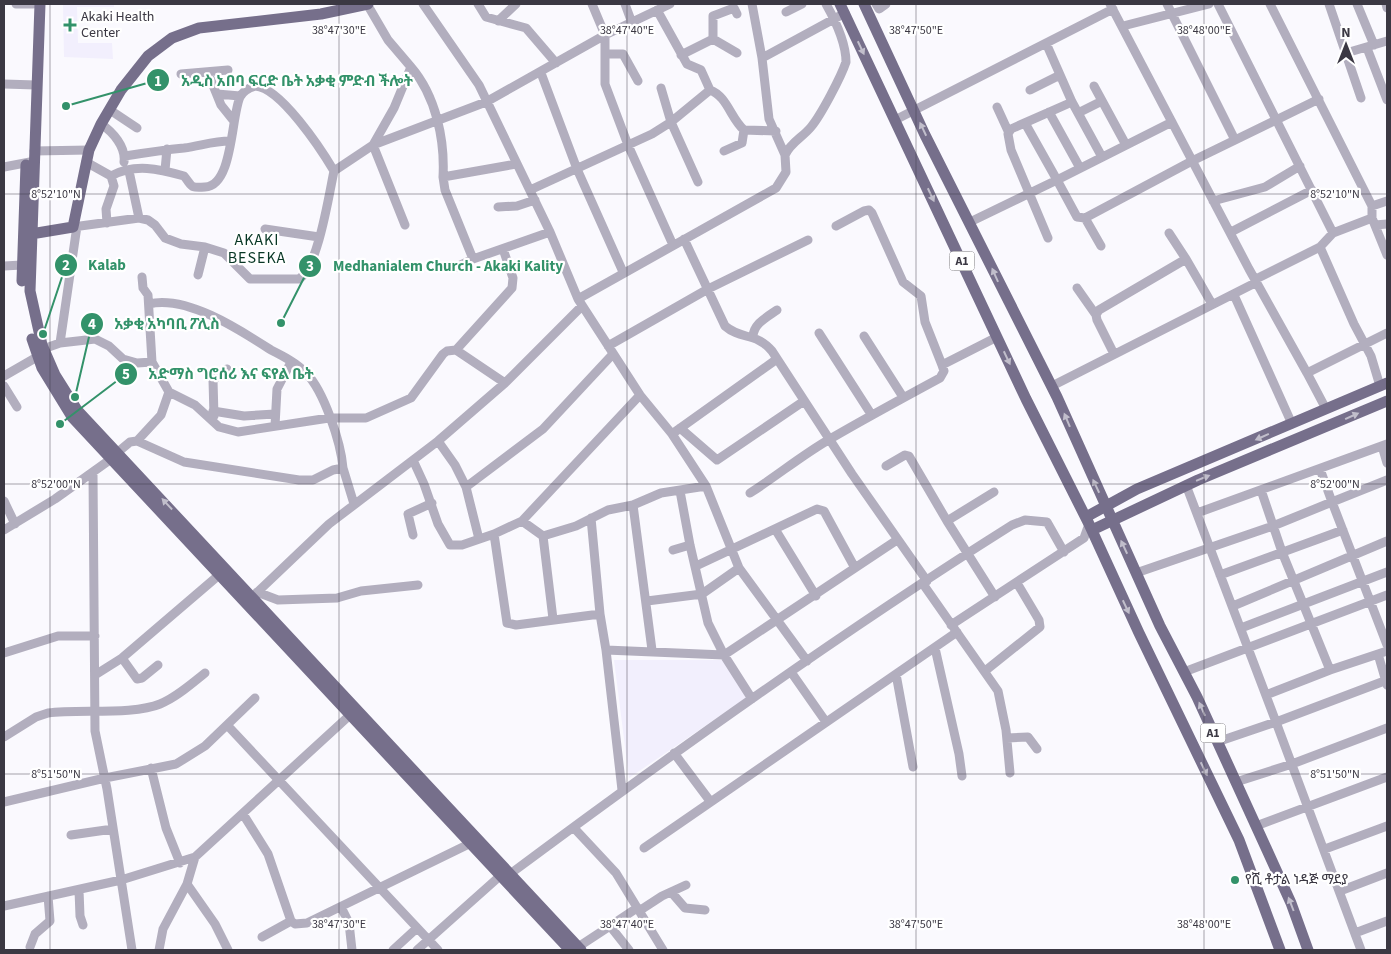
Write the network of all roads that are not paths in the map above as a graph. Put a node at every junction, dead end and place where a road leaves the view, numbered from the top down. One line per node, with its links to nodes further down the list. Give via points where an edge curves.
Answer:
1 (16, 4): 2 (street)
2 (33, 4): 54 (main road)
3 (40, 4): 54 (main road)
4 (423, 4): 65 (street, via 473,74)
5 (478, 4): 32 (street, via 486,17)
6 (516, 4): 32 (street)
7 (592, 4): 35 (street)
8 (624, 4): 33 (street)
9 (752, 4): 44 (street)
10 (802, 4): 28 (street)
11 (826, 4): 31 (street)
12 (864, 4): 69 (main road, A1)
13 (876, 4): 14 (street, via 879,9)
14 (886, 4)
15 (1166, 4): 30 (street)
16 (1209, 4): 30 (street)
17 (1218, 4): 75 (street)
18 (1270, 4): 62 (street)
19 (1328, 4): 41 (street)
20 (1357, 4): 39 (street)
21 (1386, 4): 27 (street)
22 (361, 5): 46 (street); 68 (main road, via 321,14 218,24 172,38 148,56 121,90)
23 (663, 6): 33 (street); 43 (street)
24 (1111, 6): 34 (street); 38 (street)
25 (725, 7): 29 (street, via 734,8); 36 (street, via 714,16)
26 (842, 8): 31 (street); 74 (main road, A1, one-way to 74)
27 (1387, 8)
28 (786, 12)
29 (737, 14)
30 (1170, 15): 34 (street); 86 (street)
31 (834, 20): 44 (street); 94 (street, via 846,56 844,68 815,121 794,141)
32 (498, 21): 45 (street, via 526,28)
33 (632, 23): 35 (street)
34 (1124, 26): 78 (street)
35 (605, 35): 42 (street); 45 (street)
36 (712, 39): 40 (street); 43 (street)
37 (1387, 41): 39 (street)
38 (1046, 43): 51 (street); 69 (street)
39 (1370, 46): 41 (street); 63 (street)
40 (737, 53)
41 (1346, 53): 61 (street)
42 (605, 54): 52 (street, via 623,54); 89 (street, via 605,84)
43 (681, 55): 57 (street, via 687,64 701,70)
44 (762, 58): 72 (street)
45 (556, 63): 48 (street)
46 (411, 67): 76 (street, via 422,82); 88 (street, via 394,108)
47 (228, 70): 49 (street)
48 (541, 72): 65 (street); 104 (street)
49 (208, 73): 50 (street); 59 (street)
50 (181, 74)
51 (1060, 75): 58 (street); 66 (street)
52 (638, 81)
53 (4, 84): 54 (street)
54 (33, 85): 97 (main road)
55 (1094, 86): 64 (street)
56 (661, 88): 77 (street)
57 (710, 90): 77 (street); 82 (street, via 720,95 735,122)
58 (1030, 90)
59 (217, 94): 60 (street); 73 (street)
60 (240, 96): 73 (street); 107 (street, via 255,86 268,89 314,140)
61 (1361, 98)
62 (1319, 99): 75 (street); 120 (street)
63 (1387, 100)
64 (1102, 101): 71 (street); 90 (street)
65 (486, 102): 76 (street); 100 (street)
66 (1072, 102): 70 (street); 71 (street)
67 (997, 107): 85 (street)
68 (110, 110): 80 (main road); 81 (street)
69 (914, 110): 74 (street); 124 (main road, A1, one-way to 69)
70 (1049, 112): 79 (street); 103 (street)
71 (1078, 113): 96 (street)
72 (769, 119): 83 (street); 84 (street)
73 (233, 120): 87 (street)
74 (895, 120): 168 (main road, A1, one-way to 168)
75 (1277, 120): 86 (street); 101 (street)
76 (438, 121): 88 (street); 109 (street)
77 (672, 122): 89 (street); 111 (street)
78 (1172, 122): 90 (street); 98 (street)
79 (1025, 123): 85 (street); 110 (street)
80 (101, 124): 92 (main road); 95 (street, via 114,135)
81 (137, 128)
82 (744, 130): 83 (street); 93 (street, via 742,143)
83 (762, 130): 84 (street)
84 (776, 131): 94 (street)
85 (1008, 131): 116 (street, via 1011,150)
86 (1236, 140): 98 (street)
87 (230, 141): 91 (street, via 214,140); 106 (street, via 220,178 210,187 190,186 184,176)
88 (373, 145): 107 (street); 128 (street)
89 (628, 145): 104 (street); 141 (street)
90 (1126, 145): 96 (street)
91 (168, 149): 95 (street); 106 (street)
92 (90, 150): 97 (street); 99 (main road)
93 (724, 151)
94 (785, 155): 139 (street, via 786,172 776,188)
95 (124, 156): 105 (street)
96 (1102, 157): 103 (street)
97 (31, 159): 102 (street); 136 (main road); 149 (main road)
98 (1192, 161): 118 (street); 123 (street)
99 (86, 162): 108 (street); 130 (main road)
100 (516, 164): 109 (street); 114 (street)
101 (1300, 166): 115 (street); 118 (street, via 1264,187)
102 (4, 167)
103 (1080, 168): 110 (street)
104 (578, 169): 114 (street); 152 (street)
105 (126, 170): 106 (street); 108 (street); 112 (street)
106 (165, 170)
107 (334, 171): 137 (street)
108 (112, 176): 113 (street)
109 (443, 177): 147 (street, via 445,190)
110 (1057, 180): 116 (street); 123 (street, via 1077,217)
111 (698, 182)
112 (131, 185): 113 (street); 122 (street)
113 (114, 186): 126 (street, via 106,209)
114 (530, 190): 117 (street)
115 (1312, 190): 133 (street); 135 (street)
116 (1030, 193): 124 (street); 138 (street)
117 (535, 200): 121 (street); 132 (street)
118 (1213, 201): 133 (street)
119 (1387, 201): 120 (street)
120 (1372, 206): 125 (street)
121 (498, 207)
122 (139, 218): 126 (street); 142 (street, via 152,222 164,238 181,244)
123 (1085, 218): 143 (street)
124 (970, 222): 185 (main road, A1, one-way to 124)
125 (1374, 222): 127 (street); 135 (street); 146 (street)
126 (107, 223): 130 (street)
127 (1387, 224)
128 (405, 225)
129 (836, 226): 178 (street, via 864,211 872,213 903,282 921,296 925,322)
130 (75, 227): 136 (main road); 169 (street)
131 (265, 229): 137 (street)
132 (550, 232): 145 (street); 159 (street)
133 (1231, 232): 155 (street)
134 (1169, 233): 148 (street)
135 (1333, 233): 144 (street)
136 (31, 234): 173 (main road, via 30,291)
137 (320, 236): 142 (street, via 308,270 299,279 291,280 250,279 229,257)
138 (1048, 238)
139 (684, 240): 141 (street); 157 (street)
140 (808, 240): 157 (street)
141 (673, 245): 152 (street)
142 (206, 246): 153 (street)
143 (1101, 246)
144 (1320, 248): 155 (street); 170 (street)
145 (503, 249): 147 (street); 171 (street, via 514,284)
146 (1387, 255)
147 (473, 258): 151 (street)
148 (1186, 259): 161 (street); 163 (street)
149 (22, 265): 150 (street); 173 (main road, via 26,312)
150 (4, 266)
151 (454, 268)
152 (623, 272): 159 (street)
153 (198, 275)
154 (142, 277): 160 (street)
155 (1256, 280): 158 (street); 180 (street)
156 (1077, 288): 163 (street)
157 (708, 289): 167 (street, via 725,326); 172 (street)
158 (1234, 295): 161 (street); 198 (street)
159 (580, 303): 172 (street); 182 (street)
160 (149, 304): 176 (street); 177 (street, via 163,301 190,308 231,325)
161 (1212, 304): 174 (street)
162 (778, 310): 167 (street, via 757,324)
163 (1096, 314): 174 (street)
164 (819, 333): 195 (street)
165 (1387, 333): 170 (street)
166 (864, 336): 188 (street)
167 (753, 337): 175 (street, via 764,342)
168 (997, 337): 178 (street); 232 (main road, A1, one-way to 232)
169 (60, 342): 173 (street); 176 (street, via 95,339 109,346 123,360)
170 (1364, 343): 180 (street); 183 (street)
171 (456, 350): 182 (street); 196 (street, via 447,351 416,393 405,402 370,417)
172 (610, 351): 187 (street); 215 (street, via 543,429)
173 (40, 353): 181 (street); 205 (main road, via 72,417)
174 (1114, 354): 185 (street)
175 (777, 360): 190 (street); 200 (street)
176 (152, 362): 186 (street)
177 (292, 362): 194 (street, via 278,389); 196 (street, via 311,379)
178 (942, 365): 188 (street, via 944,371 940,378)
179 (227, 369): 193 (street, via 213,380)
180 (1307, 373): 192 (street)
181 (4, 376)
182 (506, 383): 203 (street)
183 (1384, 385): 192 (main road)
184 (4, 386): 191 (street)
185 (1052, 386): 225 (main road, A1, one-way to 185)
186 (169, 392): 197 (street, via 195,405); 202 (street, via 161,415)
187 (640, 395): 200 (street); 229 (street)
188 (903, 397): 195 (street)
189 (1387, 400): 213 (main road, one-way to 189)
190 (804, 401): 200 (street, via 717,460); 201 (street)
191 (17, 407)
192 (1326, 409): 198 (main road)
193 (214, 411): 194 (street, via 244,416); 197 (street)
194 (275, 414): 199 (street)
195 (871, 414): 201 (street)
196 (329, 418): 199 (street); 209 (street, via 338,438)
197 (214, 422): 199 (street, via 219,427 238,432)
198 (1292, 424): 225 (main road, one-way to 225, via 1137,489)
199 (275, 426)
200 (676, 431): 214 (street)
201 (830, 439): 219 (street); 241 (street)
202 (138, 441): 205 (street, via 130,442); 209 (street, via 184,462 299,480 313,480)
203 (438, 441): 206 (street); 215 (street)
204 (1384, 445): 207 (street); 210 (street)
205 (114, 455): 211 (street); 256 (main road); 267 (main road, one-way to 205)
206 (413, 460): 222 (street); 223 (street)
207 (1387, 463)
208 (886, 466): 230 (street, via 905,455 910,456)
209 (342, 468): 223 (street)
210 (1320, 469): 216 (street); 221 (street)
211 (93, 473): 231 (street); 278 (street)
212 (1387, 480): 221 (street)
213 (1186, 485): 226 (street); 228 (main road)
214 (706, 486): 217 (street); 245 (street)
215 (466, 487): 240 (street)
216 (1261, 490): 226 (street); 233 (street)
217 (680, 491): 224 (street, via 661,493); 243 (street)
218 (994, 492): 230 (street)
219 (750, 493)
220 (4, 501): 231 (street)
221 (1332, 502): 233 (street); 236 (street)
222 (432, 503): 238 (street, via 408,514); 240 (street, via 438,524 450,545)
223 (354, 504): 267 (street)
224 (633, 505): 227 (street); 268 (street)
225 (1106, 507): 228 (main road, A1); 232 (main road)
226 (1197, 513): 244 (street)
227 (591, 518): 239 (street); 272 (street)
228 (1112, 520): 232 (main road); 255 (main road, A1, one-way to 228)
229 (522, 521): 237 (street); 239 (street)
230 (947, 521): 249 (street)
231 (15, 524): 235 (street)
232 (1089, 524): 247 (street, via 1084,538); 371 (main road, A1, one-way to 371, via 1239,840)
233 (1272, 526): 244 (street); 248 (street)
234 (775, 529): 245 (street); 253 (street, via 821,509); 265 (street)
235 (4, 530)
236 (1343, 530): 248 (street); 250 (street)
237 (494, 534): 240 (street); 273 (street, via 507,623 516,625)
238 (413, 535)
239 (543, 536): 273 (street)
240 (479, 539)
241 (897, 540): 253 (street); 260 (street)
242 (1387, 542): 250 (street)
243 (690, 545): 246 (street); 251 (street)
244 (1210, 546): 255 (street); 257 (street)
245 (731, 549): 251 (street); 252 (street)
246 (672, 550)
247 (1064, 552): 249 (street, via 1047,522 1025,520); 261 (street)
248 (1282, 552): 257 (street); 258 (street)
249 (967, 554): 260 (street); 266 (street)
250 (1353, 556): 258 (street); 259 (street)
251 (696, 566): 263 (street)
252 (739, 568): 263 (street); 274 (street)
253 (855, 568): 265 (street)
254 (1387, 572): 259 (street)
255 (1136, 573): 294 (main road, A1)
256 (219, 575): 267 (main road); 288 (street)
257 (1220, 575): 271 (street)
258 (1293, 580): 270 (street); 271 (street)
259 (1364, 581): 269 (street); 270 (street)
260 (925, 582): 277 (street); 289 (street)
261 (1017, 583): 266 (street); 293 (street, via 1040,627)
262 (418, 585): 267 (street, via 367,590 337,598)
263 (702, 594): 268 (street); 287 (street, via 708,623)
264 (1387, 595): 269 (street)
265 (816, 596): 274 (street)
266 (995, 597): 277 (street)
267 (251, 598): 303 (main road); 339 (main road)
268 (647, 601): 283 (street)
269 (1372, 601): 275 (street); 279 (street)
270 (1304, 604): 275 (street); 276 (street)
271 (1233, 606): 276 (street)
272 (600, 614): 273 (street); 282 (street)
273 (553, 619)
274 (779, 620): 287 (street); 289 (street)
275 (1311, 623): 280 (street); 291 (street)
276 (1241, 628): 280 (street)
277 (954, 629): 281 (street); 293 (street)
278 (95, 636): 285 (street, via 58,636); 297 (street)
279 (1387, 645)
280 (1248, 647): 294 (street); 299 (street)
281 (935, 648): 296 (street); 317 (street)
282 (606, 650): 283 (street); 322 (street)
283 (652, 650): 287 (street)
284 (1387, 651): 286 (street)
285 (4, 653)
286 (1378, 654): 291 (street); 298 (street)
287 (724, 655): 301 (street)
288 (122, 658): 290 (street, via 137,678 142,678); 297 (street)
289 (807, 661): 292 (street)
290 (158, 665)
291 (1330, 670): 299 (street)
292 (792, 672): 301 (street); 304 (street)
293 (985, 672): 309 (street, via 998,691)
294 (1184, 672): 310 (main road, A1, one-way to 294)
295 (205, 673): 302 (street, via 160,704)
296 (896, 674): 304 (street); 314 (street)
297 (95, 675): 302 (street)
298 (1387, 682): 305 (street)
299 (1266, 695): 305 (street)
300 (255, 698): 306 (street)
301 (752, 699): 312 (street)
302 (94, 711): 308 (street, via 48,713); 319 (street, via 97,745)
303 (350, 715): 320 (street); 333 (main road)
304 (826, 722): 323 (street)
305 (1276, 722): 310 (street); 313 (street)
306 (228, 726): 315 (street, via 182,761); 320 (street)
307 (1387, 728): 313 (street)
308 (4, 737)
309 (1007, 738): 311 (street, via 1028,736); 316 (street)
310 (1217, 742): 321 (main road, A1)
311 (1037, 749)
312 (674, 753): 322 (street); 323 (street)
313 (1292, 764): 321 (street); 325 (street)
314 (913, 767)
315 (151, 768): 319 (street); 337 (street, via 166,828)
316 (1010, 773)
317 (962, 776)
318 (1387, 777): 325 (street)
319 (105, 778): 324 (street); 331 (street)
320 (279, 779): 327 (street); 343 (street)
321 (1236, 782): 328 (main road, A1)
322 (622, 790): 330 (street)
323 (710, 801): 334 (street)
324 (7, 802): 326 (street)
325 (1308, 808): 328 (street); 335 (street)
326 (4, 810)
327 (243, 814): 336 (street); 352 (street, via 268,854)
328 (1256, 826): 372 (main road, A1, one-way to 328)
329 (1387, 826): 335 (street)
330 (574, 828): 339 (street); 350 (street, via 616,873)
331 (114, 829): 332 (street); 340 (street)
332 (71, 835)
333 (469, 844): 339 (main road); 343 (street)
334 (644, 848)
335 (1325, 849): 345 (street)
336 (195, 857): 337 (street); 341 (street)
337 (180, 863): 340 (street)
338 (1387, 873): 345 (street)
339 (505, 875): 359 (street); 361 (main road)
340 (121, 880): 344 (street); 362 (street)
341 (187, 884): 363 (street, via 163,929); 364 (street, via 215,924)
342 (686, 885): 346 (street)
343 (379, 889): 349 (street); 356 (street)
344 (79, 890): 347 (street); 354 (street)
345 (1340, 891): 357 (street)
346 (672, 893): 350 (street); 351 (street, via 685,908)
347 (48, 896): 348 (street); 360 (street, via 50,921 35,934)
348 (4, 906)
349 (342, 907): 352 (street, via 308,923); 365 (street)
350 (638, 910): 355 (street); 370 (street)
351 (705, 910)
352 (291, 921): 358 (street)
353 (1387, 921): 357 (street)
354 (83, 925)
355 (610, 926): 361 (street); 369 (street)
356 (417, 928): 359 (street); 366 (street)
357 (1355, 933): 373 (street)
358 (262, 936)
359 (428, 940): 367 (street); 368 (street)
360 (30, 947)
361 (576, 949)
362 (132, 950)
363 (159, 950)
364 (228, 950)
365 (352, 950)
366 (393, 950)
367 (417, 950)
368 (438, 950)
369 (629, 950)
370 (663, 950)
371 (1280, 950)
372 (1308, 950)
373 (1361, 950)

